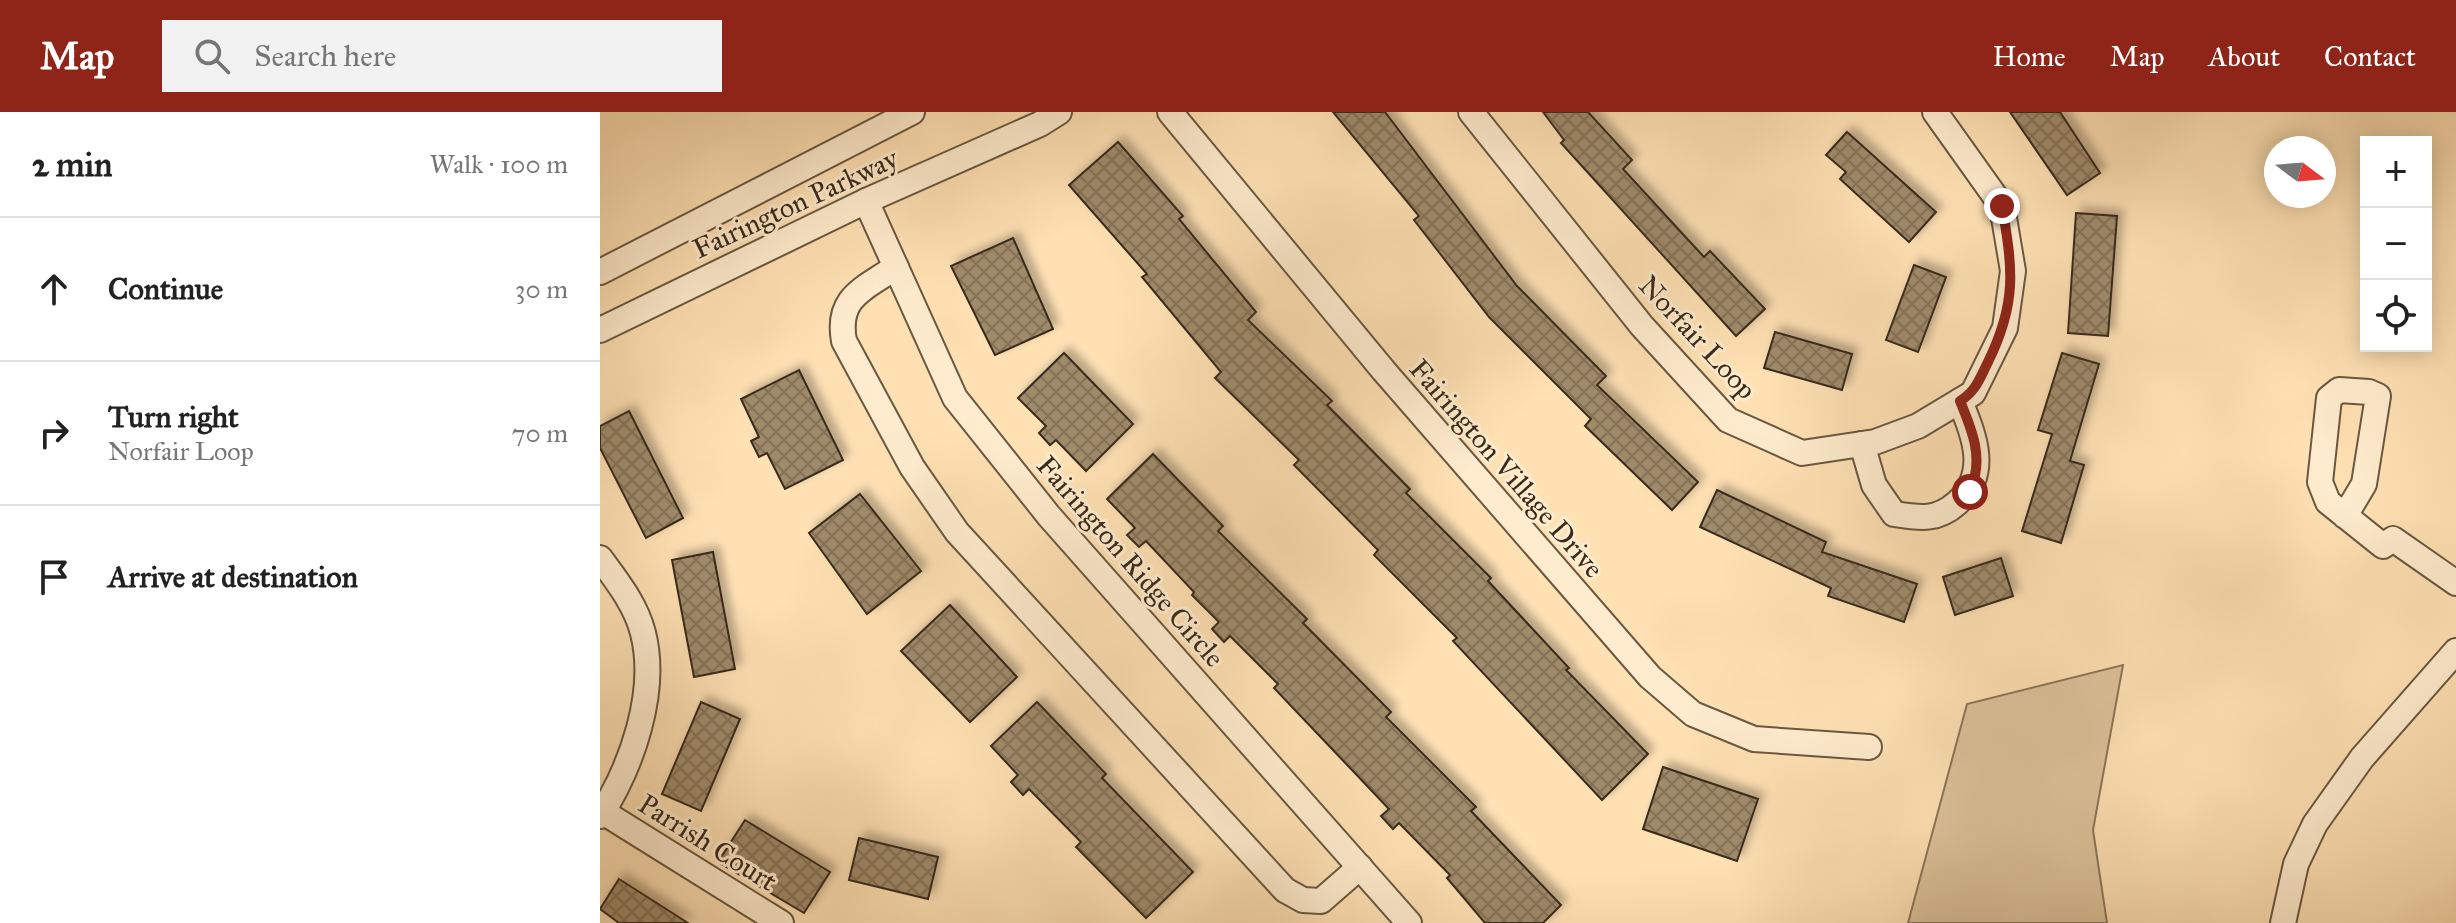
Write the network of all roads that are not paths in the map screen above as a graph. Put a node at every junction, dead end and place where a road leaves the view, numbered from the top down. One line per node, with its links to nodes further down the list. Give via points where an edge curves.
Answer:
1 (912, 112): 8 (street, Fairington Parkway)
2 (1059, 112): 6 (street, Fairington Parkway)
3 (1170, 112): 16 (street, Fairington Village Drive, via 1384,371 1650,677 1693,714 1754,739)
4 (1471, 112): 11 (street, Norfair Loop, via 1642,326 1728,420 1802,453)
5 (1935, 112): 10 (street, Norfair Loop, via 2002,206 2013,271 2005,328 1973,393)
6 (866, 201): 7 (street, Fairington Ridge Circle); 9 (street, Fairington Parkway)
7 (896, 267): 18 (street, Fairington Ridge Circle, via 955,398 1049,516); 18 (street, via 847,301 840,322 844,341 912,467 957,532 1285,890 1303,900 1321,901)
8 (600, 272)
9 (600, 330)
10 (1960, 401): 11 (street, Norfair Loop, via 1918,426); 11 (street, via 1975,437 1978,473 1970,492 1944,515 1922,519 1894,514 1874,485)
11 (1862, 444)
12 (2345, 516): 12 (street, via 2328,502 2320,482 2329,398 2339,390 2369,392 2378,396 2364,484); 14 (street, via 2383,546 2393,539)
13 (600, 558): 17 (street, via 625,592 643,633 647,698)
14 (2456, 583)
15 (2456, 651): 21 (street, via 2362,758 2315,824 2296,864)
16 (1869, 747)
17 (601, 814): 19 (street, Parrish Court)
18 (1360, 867): 20 (street, Fairington Ridge Circle)
19 (781, 923)
20 (1409, 923)
21 (2283, 923)

